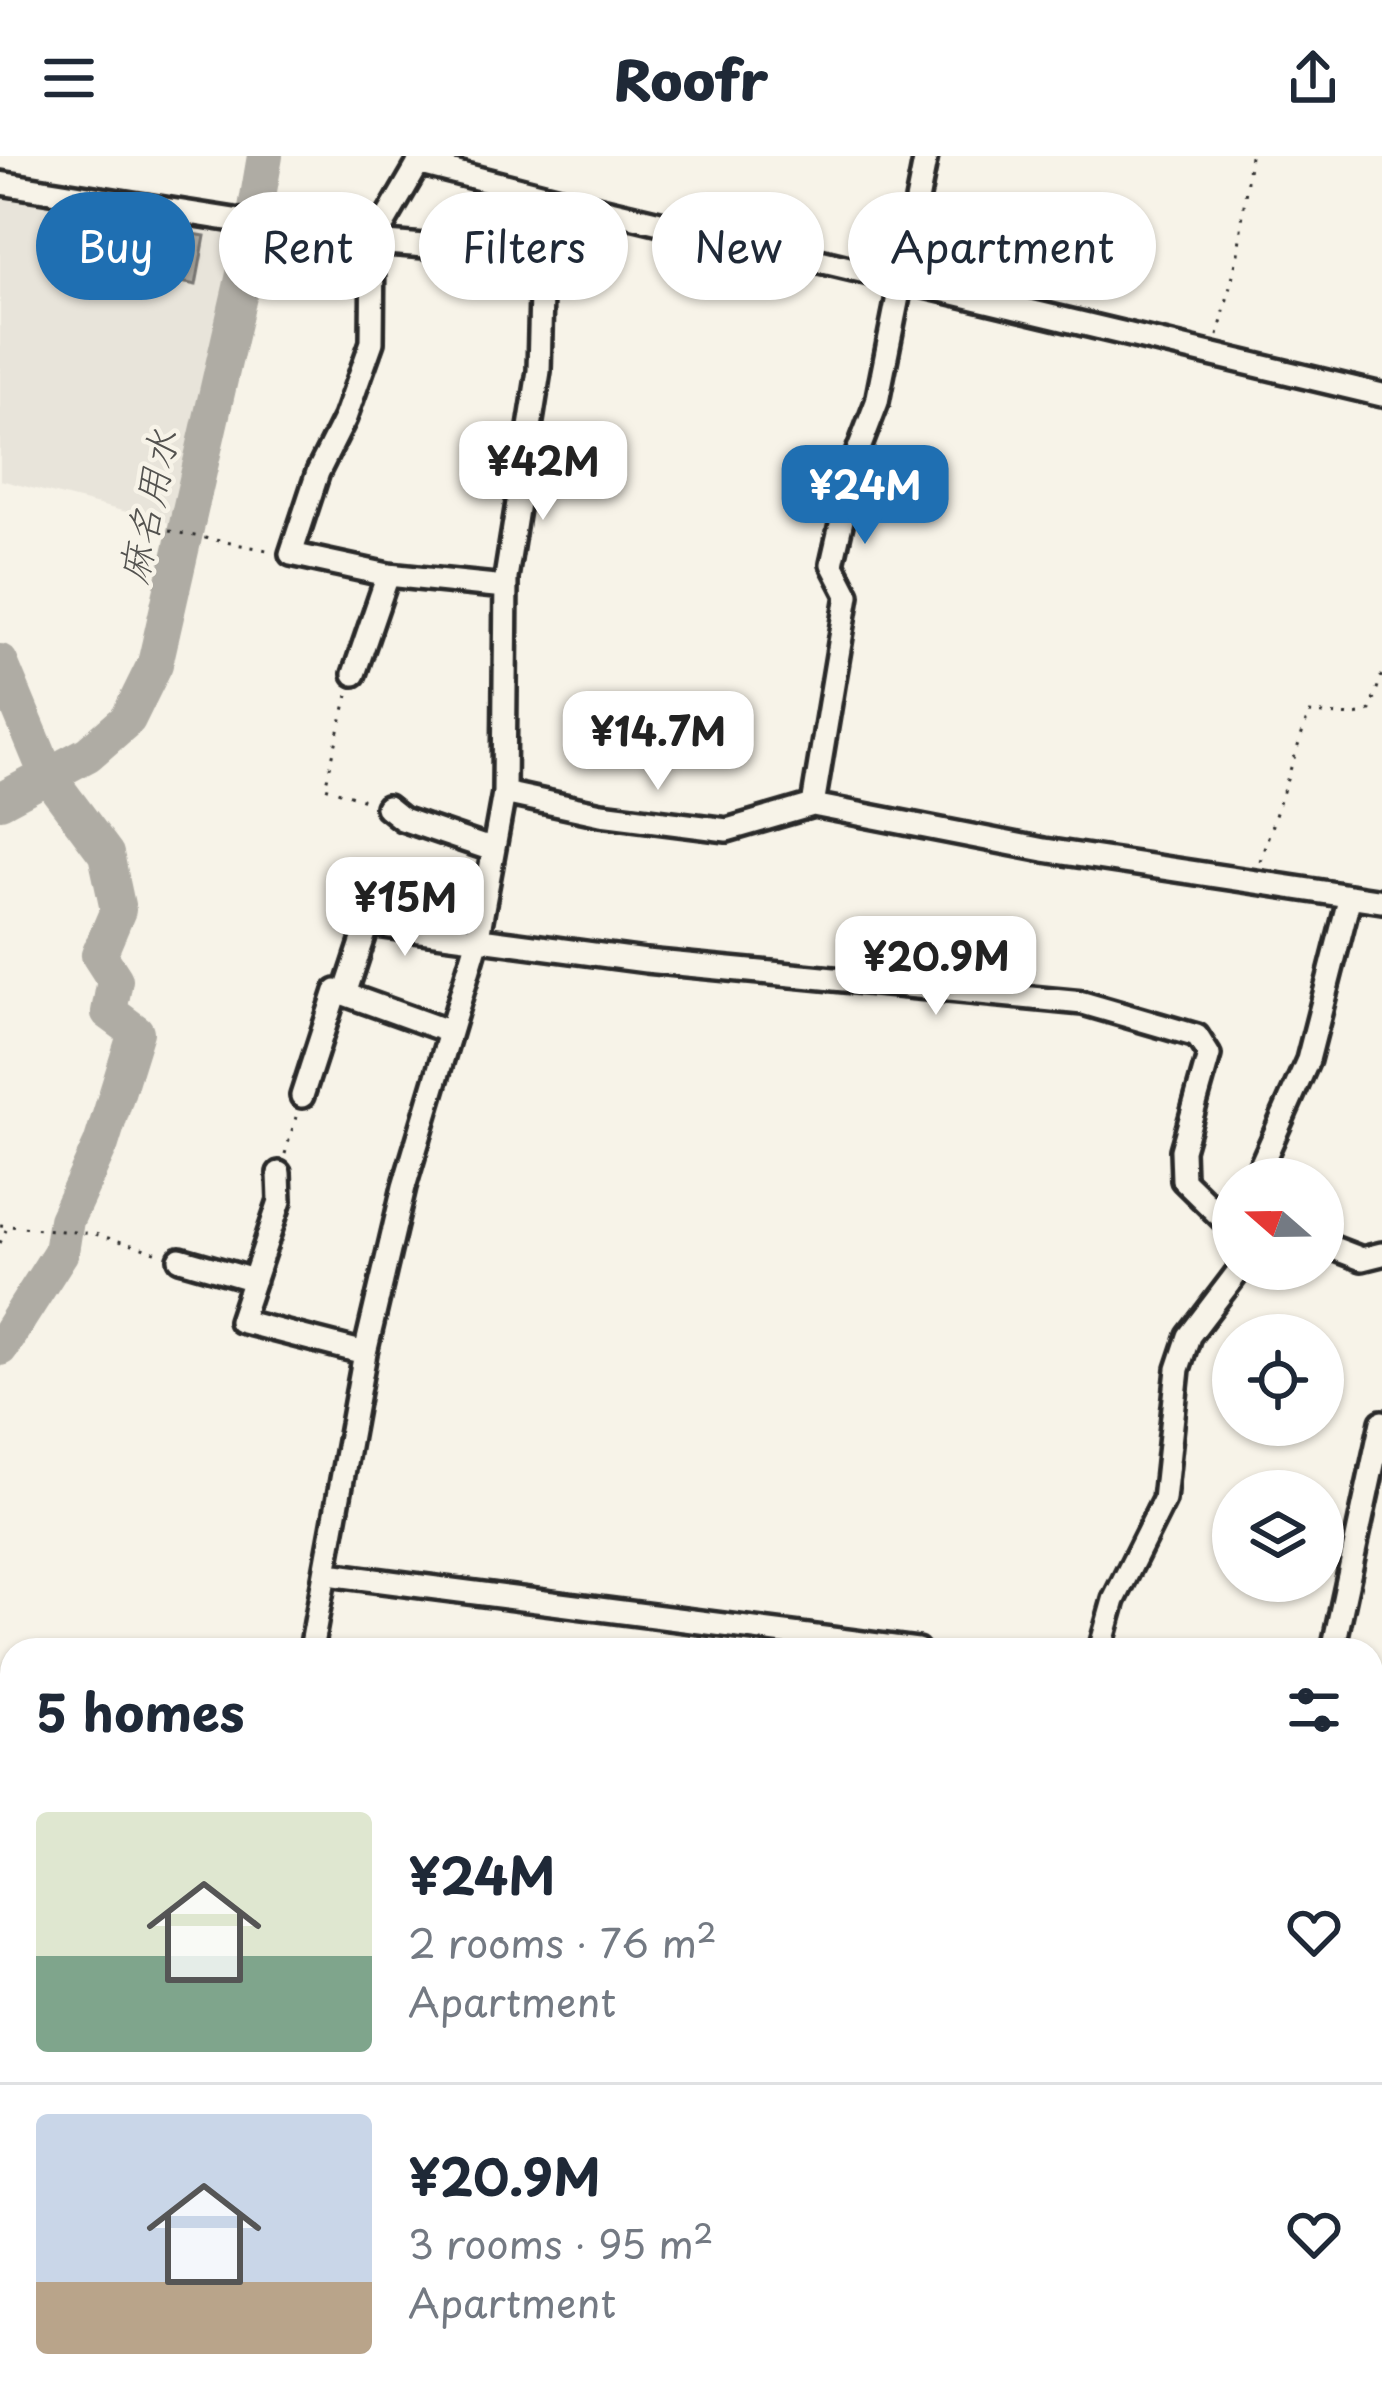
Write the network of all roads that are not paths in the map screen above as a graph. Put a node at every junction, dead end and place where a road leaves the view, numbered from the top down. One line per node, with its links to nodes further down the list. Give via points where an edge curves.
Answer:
1 (926, 156): 5 (street)
2 (421, 160): 4 (street); 6 (street)
3 (0, 183): 8 (street)
4 (534, 192)
5 (918, 192)
6 (395, 204)
7 (628, 215): 9 (street)
8 (219, 216)
9 (848, 268)
10 (372, 300): 15 (street, via 372,342 291,554)
11 (541, 300): 16 (street, via 539,371)
12 (895, 300): 19 (street, via 877,402 832,564 848,596)
13 (982, 300): 14 (street)
14 (1382, 394)
15 (388, 575): 16 (street); 17 (street)
16 (506, 586): 18 (street)
17 (354, 674)
18 (504, 793): 19 (street, via 728,830); 21 (street)
19 (813, 805): 22 (street)
20 (387, 807): 21 (street)
21 (493, 850): 24 (street)
22 (1350, 896): 23 (street); 28 (street, via 1308,1060)
23 (1382, 901)
24 (477, 942): 25 (street, via 368,924); 26 (street); 30 (street, via 1083,1004 1197,1036 1209,1055 1182,1150 1183,1180)
25 (344, 994): 26 (street); 27 (street, via 336,991)
26 (450, 1032): 36 (street)
27 (302, 1096)
28 (1264, 1158)
29 (279, 1173): 34 (street, via 280,1201)
30 (1212, 1208)
31 (1344, 1252): 32 (street)
32 (1382, 1254)
33 (180, 1259): 34 (street)
34 (254, 1280): 36 (street, via 240,1321)
35 (1224, 1290): 41 (street, via 1189,1336 1164,1500)
36 (365, 1353): 38 (street)
37 (1382, 1422): 42 (street)
38 (328, 1574): 39 (street); 40 (street)
39 (314, 1638)
40 (824, 1638)
41 (1103, 1638)
42 (1336, 1638)

